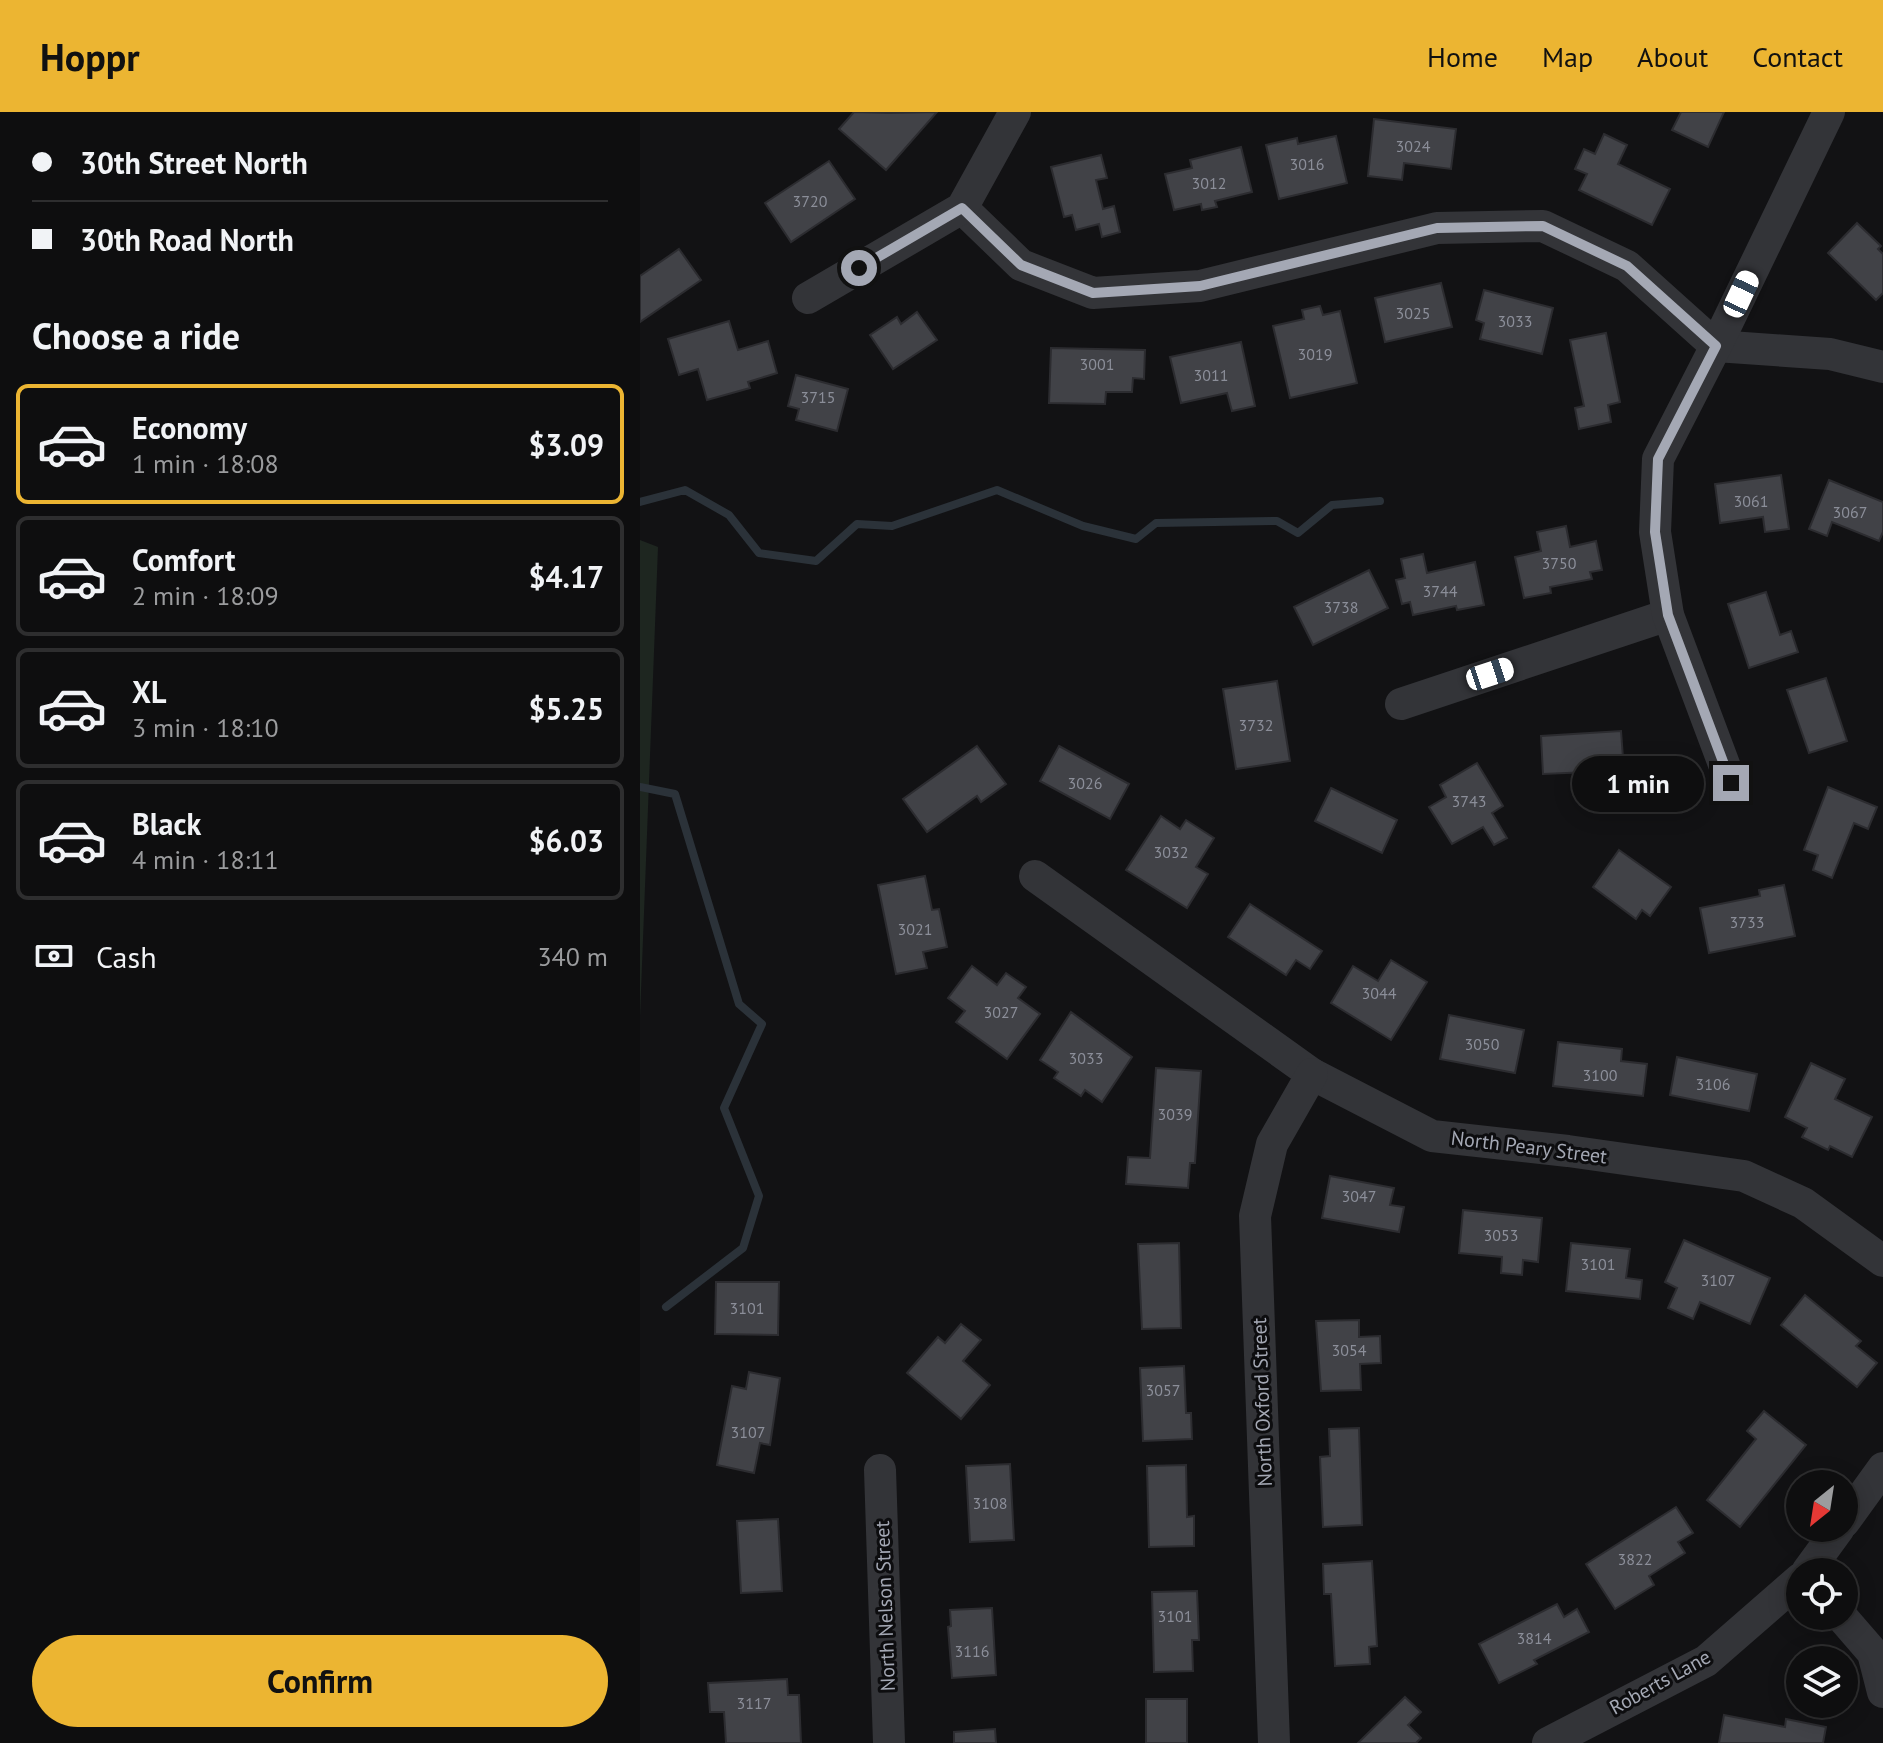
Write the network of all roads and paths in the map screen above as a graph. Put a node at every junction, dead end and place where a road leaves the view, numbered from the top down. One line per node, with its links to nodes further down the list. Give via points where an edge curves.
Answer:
1 (1015, 112): 3 (street)
2 (1829, 112): 5 (street)
3 (962, 208): 4 (street); 5 (street, via 1021,265 1093,293 1200,286 1437,228 1543,226 1627,266)
4 (808, 298)
5 (1716, 346): 6 (street, via 1830,354); 7 (street, via 1658,459 1655,532)
6 (1883, 367)
7 (1668, 615): 8 (street); 9 (street)
8 (1401, 704)
9 (1731, 783)
10 (1035, 876): 11 (street, North Peary Street)
11 (1312, 1074): 12 (street, North Peary Street, via 1432,1136 1744,1176 1803,1203); 20 (street, North Oxford Street, via 1272,1144 1255,1216)
12 (1883, 1261)
13 (1883, 1468): 15 (street)
14 (880, 1470): 19 (street, North Nelson Street)
15 (1858, 1503)
16 (1786, 1591): 21 (street, Roberts Lane, via 1706,1661)
17 (1853, 1630): 18 (street, via 1873,1653)
18 (1883, 1692)
19 (889, 1743)
20 (1274, 1743)
21 (1548, 1743)

